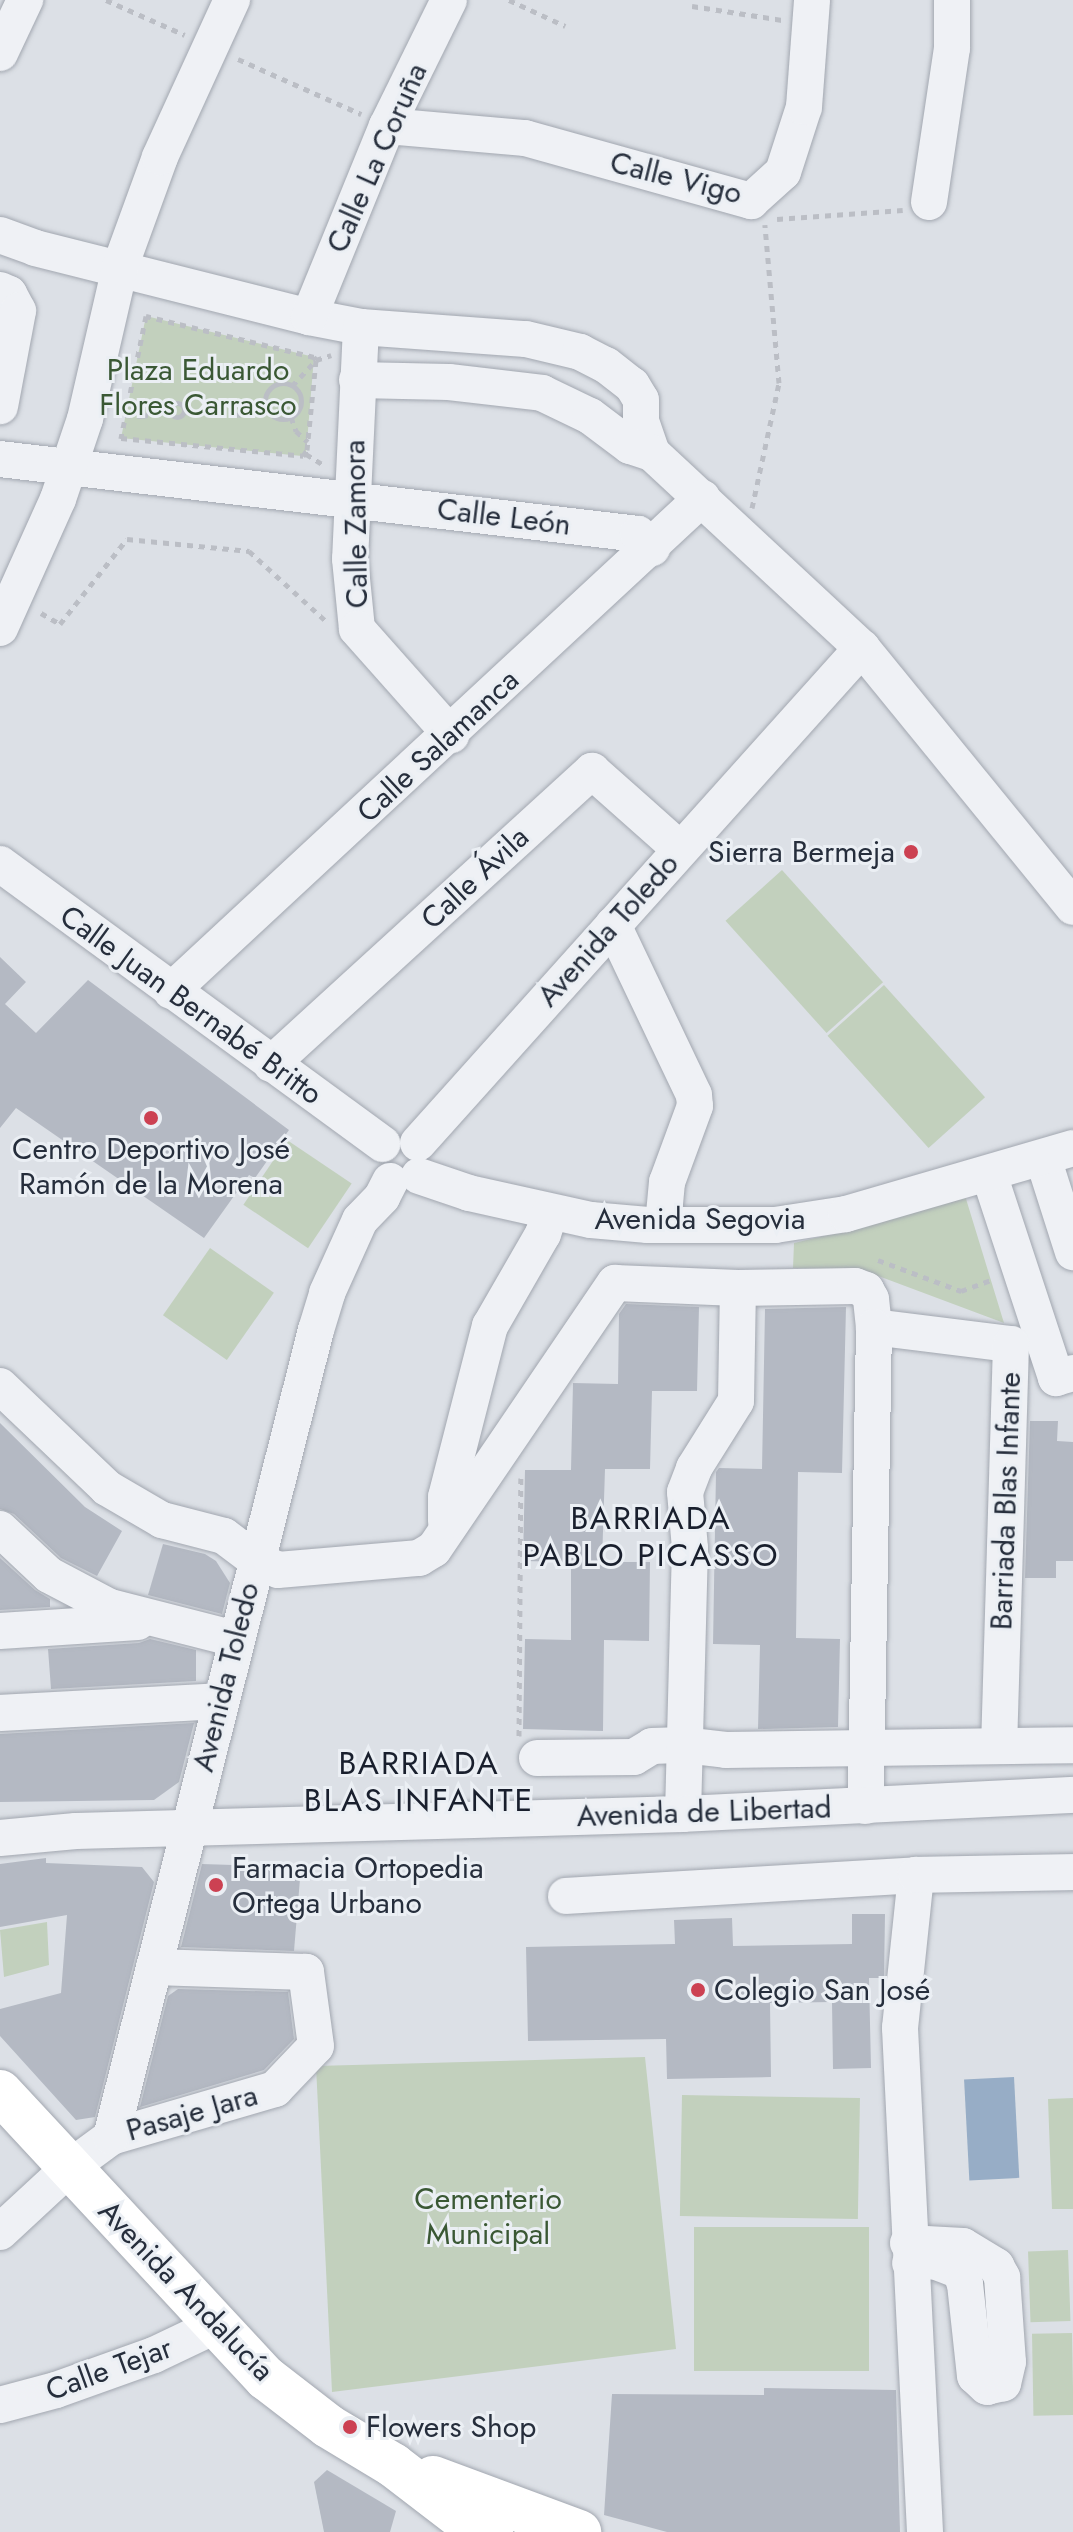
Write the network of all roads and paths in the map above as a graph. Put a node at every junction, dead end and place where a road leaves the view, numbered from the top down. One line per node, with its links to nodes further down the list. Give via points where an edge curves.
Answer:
1 (25, 0): 11 (street)
2 (106, 0): 10 (path)
3 (232, 0): 10 (street)
4 (449, 0): 12 (street, Calle La Coruña)
5 (509, 0): 9 (path)
6 (952, 0): 13 (street, via 952,48)
7 (692, 6): 8 (path)
8 (812, 12): 12 (street, Calle Vigo, via 804,107 783,172 751,201 525,138)
9 (565, 26)
10 (210, 46): 12 (path); 15 (street, via 160,157)
11 (0, 53)
12 (387, 126): 17 (street, Calle La Coruña)
13 (929, 202): 34 (path, via 895,213 764,220 779,383 754,505)
14 (0, 235): 15 (street)
15 (120, 267): 17 (street); 31 (street, via 85,419)
16 (0, 290): 22 (street, via 9,294 18,311)
17 (309, 317): 18 (street)
18 (361, 327): 20 (street, Calle Zamora); 29 (street, via 526,339 580,352 632,385 641,400 641,421)
19 (316, 360): 21 (path); 26 (path, via 309,353 146,316); 28 (path)
20 (357, 380): 29 (street, via 449,382 542,393 590,416 630,446); 32 (street, Calle Zamora)
21 (292, 386): 23 (path, via 273,387); 27 (path, via 300,404)
22 (0, 406)
23 (266, 408): 25 (path, via 238,415); 27 (path, via 274,417)
24 (170, 411): 25 (path, via 177,417); 25 (path, via 178,403); 26 (path)
25 (184, 412)
26 (125, 415): 28 (path, via 121,438 303,456)
27 (291, 417): 28 (path)
28 (308, 442)
29 (652, 453): 33 (street)
30 (0, 459): 31 (street)
31 (67, 468): 32 (street); 36 (street)
32 (351, 498): 35 (street, Calle León, via 638,534); 37 (street, Calle Zamora)
33 (702, 498): 34 (street); 35 (street, Calle Salamanca)
34 (738, 531): 38 (street)
35 (652, 548): 39 (street, Calle Salamanca)
36 (8, 613): 37 (path, via 60,624 127,539 249,551 339,633)
37 (357, 629): 39 (street, Calle Zamora)
38 (862, 648): 40 (street, Avenida Toledo); 42 (street)
39 (451, 735): 44 (street, Calle Salamanca)
40 (680, 849): 43 (street, Avenida Toledo); 45 (street, Calle Ávila, via 592,771)
41 (0, 864): 44 (street, Calle Juan Bernabé Britto)
42 (1073, 907)
43 (613, 925): 47 (street, Avenida Toledo); 50 (street, via 694,1095 695,1106 667,1182)
44 (171, 991): 45 (street, Calle Juan Bernabé Britto)
45 (271, 1064): 47 (street, Calle Juan Bernabé Britto)
46 (1058, 1153): 48 (street, Avenida Segovia); 51 (street)
47 (403, 1161): 49 (street, Avenida Segovia, via 469,1193); 61 (street, Avenida Toledo, via 382,1197 360,1220 327,1293)
48 (989, 1174): 50 (street, Avenida Segovia, via 809,1222); 53 (street)
49 (550, 1212): 50 (street, Avenida Segovia); 59 (street, via 543,1234 490,1326 446,1497)
50 (663, 1225)
51 (1073, 1252)
52 (867, 1260): 53 (path, via 881,1260 961,1291)
53 (1020, 1270): 56 (street, via 1056,1378)
54 (738, 1288): 55 (street, via 855,1286 871,1299); 58 (street, via 615,1283); 67 (street, via 736,1401 685,1492 690,1548)
55 (874, 1327): 69 (street, Barriada Blas Infante, via 1011,1344); 70 (street)
56 (1073, 1373)
57 (0, 1386): 61 (street, via 107,1488 162,1520 224,1536)
58 (505, 1444): 59 (street); 71 (path, via 521,1458)
59 (446, 1526): 61 (street, via 434,1549 419,1558 278,1570)
60 (0, 1529): 62 (street, via 49,1575 110,1607)
61 (256, 1560): 64 (street, Avenida Toledo)
62 (165, 1621): 63 (street); 64 (street)
63 (0, 1631)
64 (236, 1639): 65 (street, Avenida Toledo)
65 (220, 1701): 66 (street); 75 (street, Avenida Toledo)
66 (0, 1713)
67 (684, 1745): 70 (street, via 726,1750); 71 (street, via 652,1746 634,1757); 74 (street)
68 (1073, 1745): 69 (street)
69 (999, 1746): 70 (street)
70 (853, 1749): 73 (street)
71 (528, 1750)
72 (1073, 1795): 73 (street, Avenida de Libertad)
73 (866, 1806): 74 (street, Avenida de Libertad)
74 (683, 1814): 75 (street, Avenida de Libertad)
75 (188, 1828): 76 (street, Avenida de Libertad); 80 (street, Avenida Toledo)
76 (0, 1838)
77 (1073, 1872): 78 (street)
78 (916, 1875): 79 (street); 91 (street, via 900,2028)
79 (566, 1896)
80 (154, 1967): 82 (street, Avenida Toledo); 82 (street, Pasaje Jara, via 306,1972 316,2046 275,2089)
81 (0, 2092): 83 (main road, Avenida Andalucía)
82 (111, 2137): 83 (street)
83 (69, 2168): 84 (street); 85 (main road, Avenida Andalucía)
84 (0, 2232)
85 (215, 2326): 86 (street, Calle Tejar, via 154,2355); 87 (main road, Avenida Andalucía, via 278,2388)
86 (0, 2405)
87 (393, 2465): 88 (main road, Avenida Andalucía); 90 (main road, Avenida Andalucía)
88 (476, 2529): 89 (street, via 479,2517 494,2515)
89 (555, 2532)
90 (579, 2532)
91 (925, 2532)

